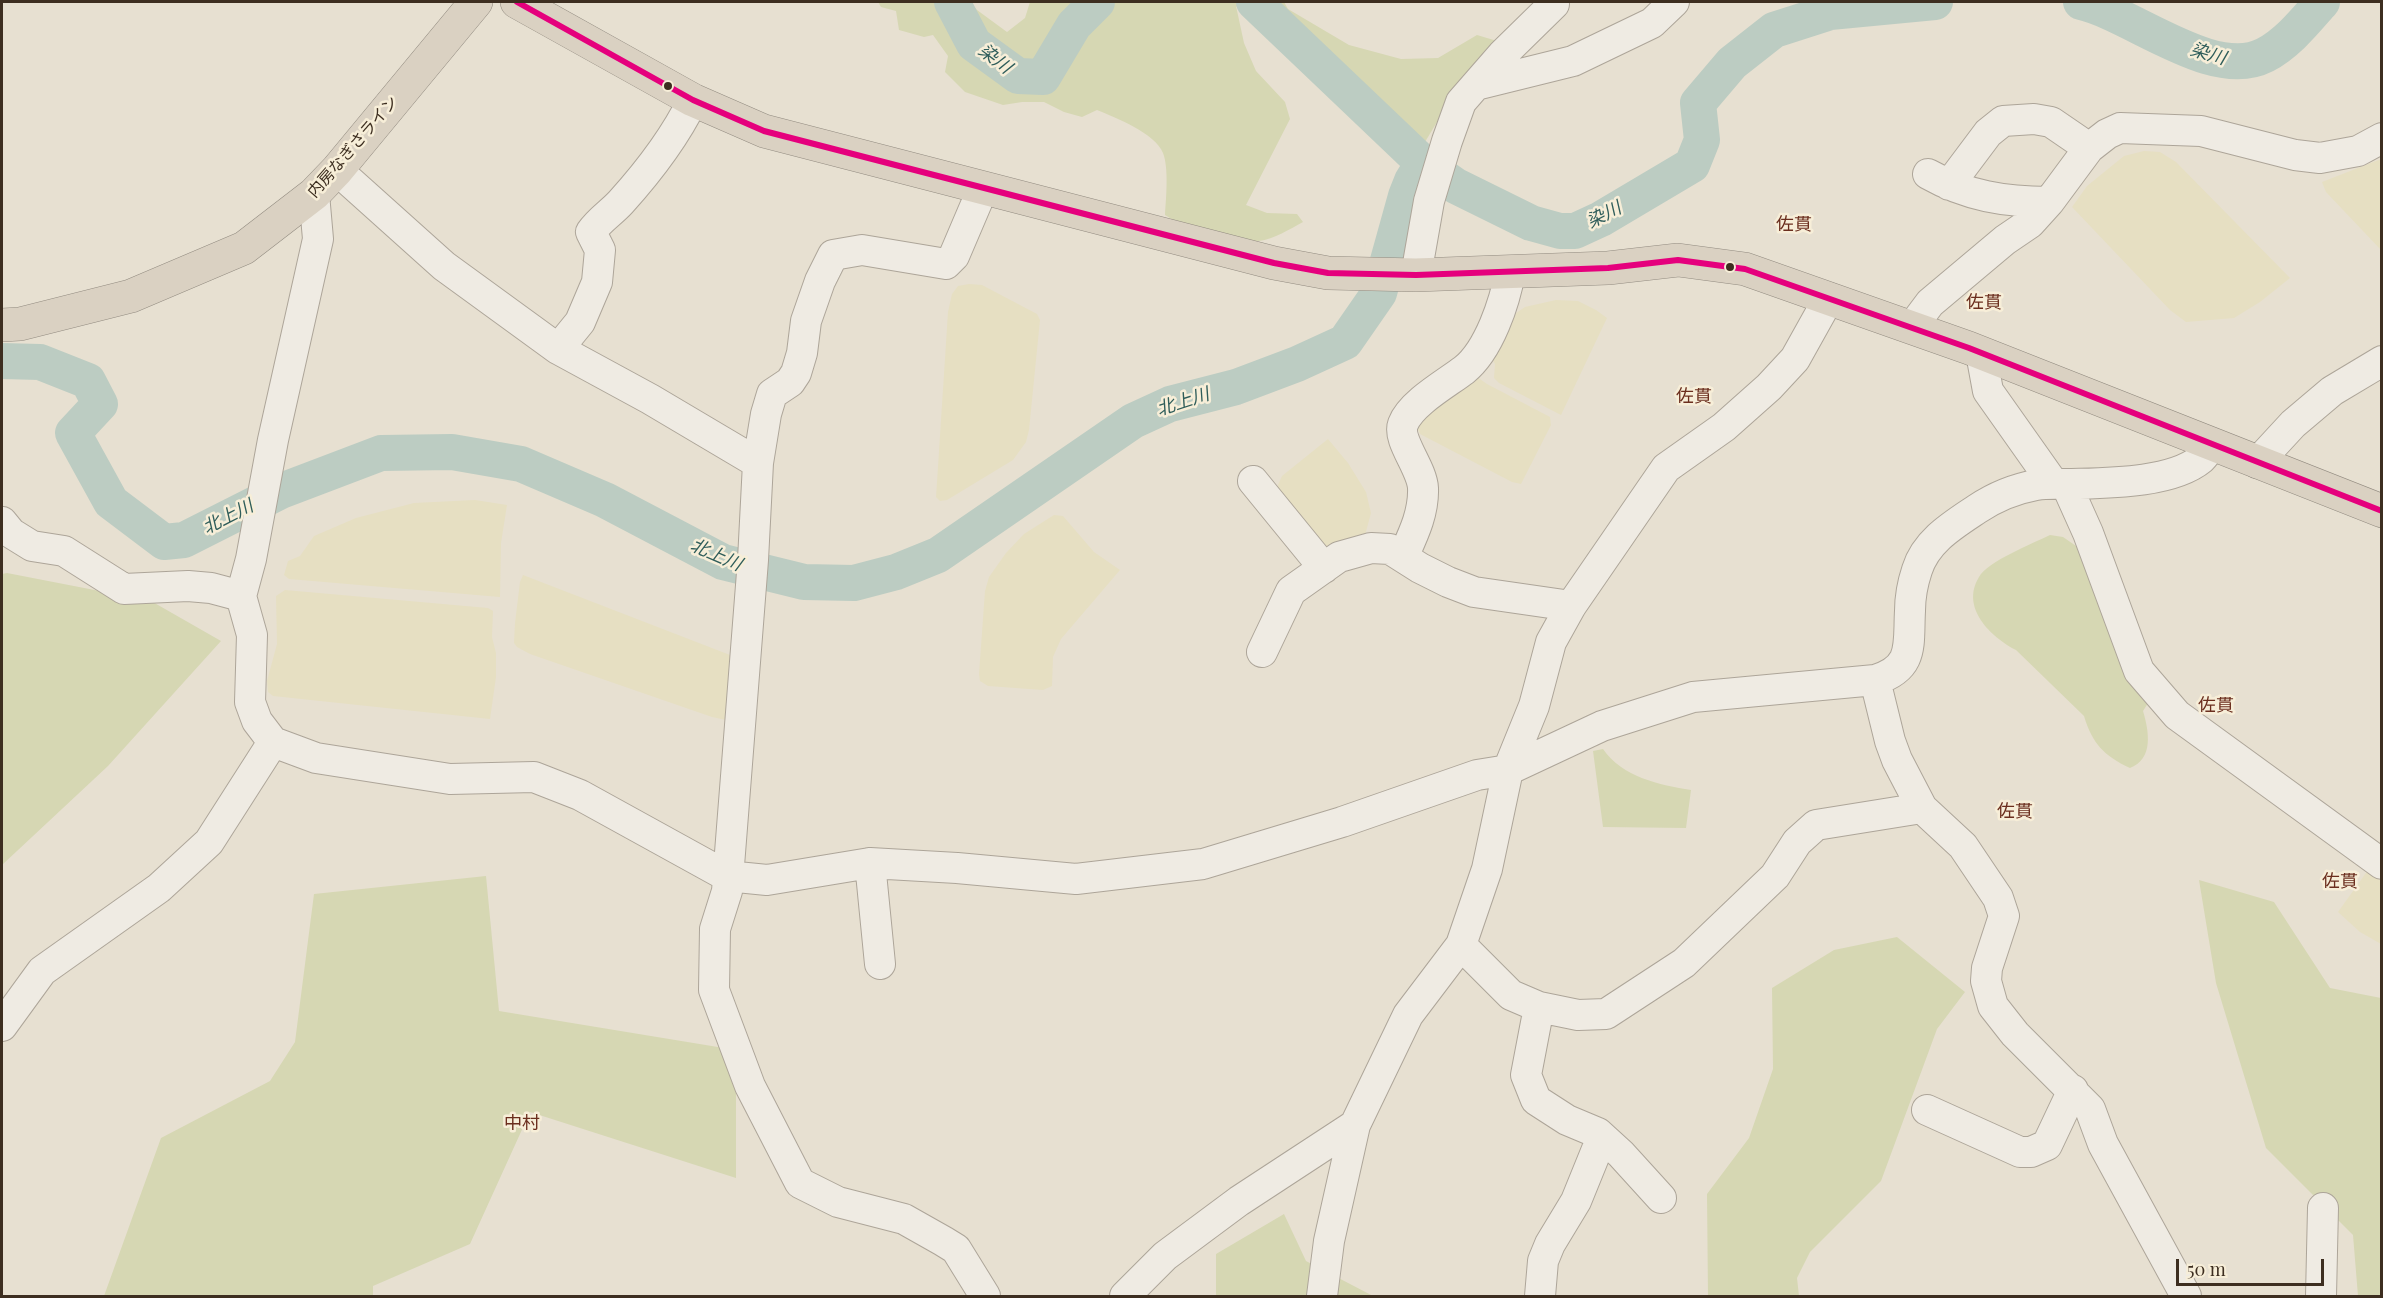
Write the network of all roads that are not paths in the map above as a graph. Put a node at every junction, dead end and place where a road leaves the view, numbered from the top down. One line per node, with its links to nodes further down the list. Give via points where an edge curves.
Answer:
1 (476, 2): 9 (highway, 内房なぎさライン)
2 (517, 2): 6 (highway)
3 (1674, 2): 5 (street, via 1652,23 1573,61)
4 (1554, 4): 5 (street)
5 (1476, 85): 14 (street, via 1461,102)
6 (693, 100): 10 (highway, via 765,130); 18 (street, via 667,146 619,205 591,232 600,250 597,282 580,322)
7 (2382, 138): 8 (street, via 2358,151 2320,158 2201,131 2120,128)
8 (2089, 148): 12 (street); 12 (street, via 2051,122 2003,121 1938,180 1979,196)
9 (337, 170): 11 (highway, 内房なぎさライン); 18 (street, via 444,266)
10 (983, 188): 14 (highway, via 1274,263 1328,273); 22 (street, via 954,256 945,264 862,250 833,255 806,321 796,373 772,394)
11 (314, 194): 16 (highway, 内房なぎさライン, via 244,248 196,269 131,296); 30 (street, via 318,239)
12 (2049, 202): 17 (street, via 2030,223 1930,303)
13 (1510, 272): 14 (highway); 15 (highway, via 1678,260 1745,269); 28 (street, via 1506,296 1477,356 1404,421 1401,432 1423,485 1420,515)
14 (1408, 274)
15 (1829, 298): 17 (highway); 31 (street, via 1795,359 1769,387 1724,427 1666,468)
16 (2, 326)
17 (1912, 327): 19 (highway)
18 (558, 349): 22 (street)
19 (1981, 353): 21 (highway); 25 (street, via 1988,391)
20 (2382, 361): 23 (street, via 2332,391 2293,424)
21 (2213, 445): 23 (highway); 25 (street, via 2182,470 2127,483)
22 (758, 463): 39 (street)
23 (2257, 463): 26 (highway)
24 (1253, 481): 29 (street)
25 (2059, 484): 33 (street, via 2011,491 1944,532 1917,569 1907,656 1888,676); 38 (street, via 2088,533 2139,671 2177,716)
26 (2382, 511)
27 (2, 522): 30 (street, via 32,546 64,551 124,589 188,586)
28 (1402, 557): 29 (street, via 1390,549 1371,548 1338,557); 31 (street, via 1474,591)
29 (1324, 567): 32 (street, via 1291,591)
30 (241, 596): 34 (street, via 252,635 249,702)
31 (1571, 606): 35 (street, via 1551,642 1534,706)
32 (1262, 652)
33 (1875, 680): 35 (street, via 1693,697 1602,726); 36 (street, via 1897,760)
34 (273, 742): 39 (street, via 316,758 450,779 534,777 580,795); 43 (street, via 209,842 159,888 42,971)
35 (1508, 770): 37 (street, via 1477,775 1203,864 1076,879); 40 (street, via 1487,869)
36 (1922, 808): 42 (street, via 1816,825 1797,842 1775,876 1684,963 1606,1014 1578,1015); 44 (street, via 1963,846 1998,898 2004,916 1986,981 1993,1006 2014,1034)
37 (870, 863): 39 (street, via 767,880); 41 (street)
38 (2382, 864)
39 (727, 876): 50 (street, via 727,891 715,929 714,990 750,1086 800,1183 838,1202 904,1219 943,1241 956,1249)
40 (1461, 945): 42 (street, via 1511,995); 46 (street, via 1407,1015)
41 (880, 963)
42 (1539, 1007): 47 (street, via 1526,1075 1536,1100)
43 (2, 1026)
44 (2073, 1090): 45 (street, via 2047,1145 2031,1152 2020,1152); 54 (street, via 2090,1109 2103,1144)
45 (1927, 1110)
46 (1355, 1125): 51 (street, via 1165,1256); 52 (street, via 1329,1241)
47 (1602, 1137): 48 (street); 53 (street, via 1576,1201 1543,1261)
48 (1661, 1198)
49 (2323, 1209): 55 (street)
50 (985, 1296)
51 (1125, 1296)
52 (1322, 1296)
53 (1540, 1296)
54 (2186, 1296)
55 (2321, 1296)

